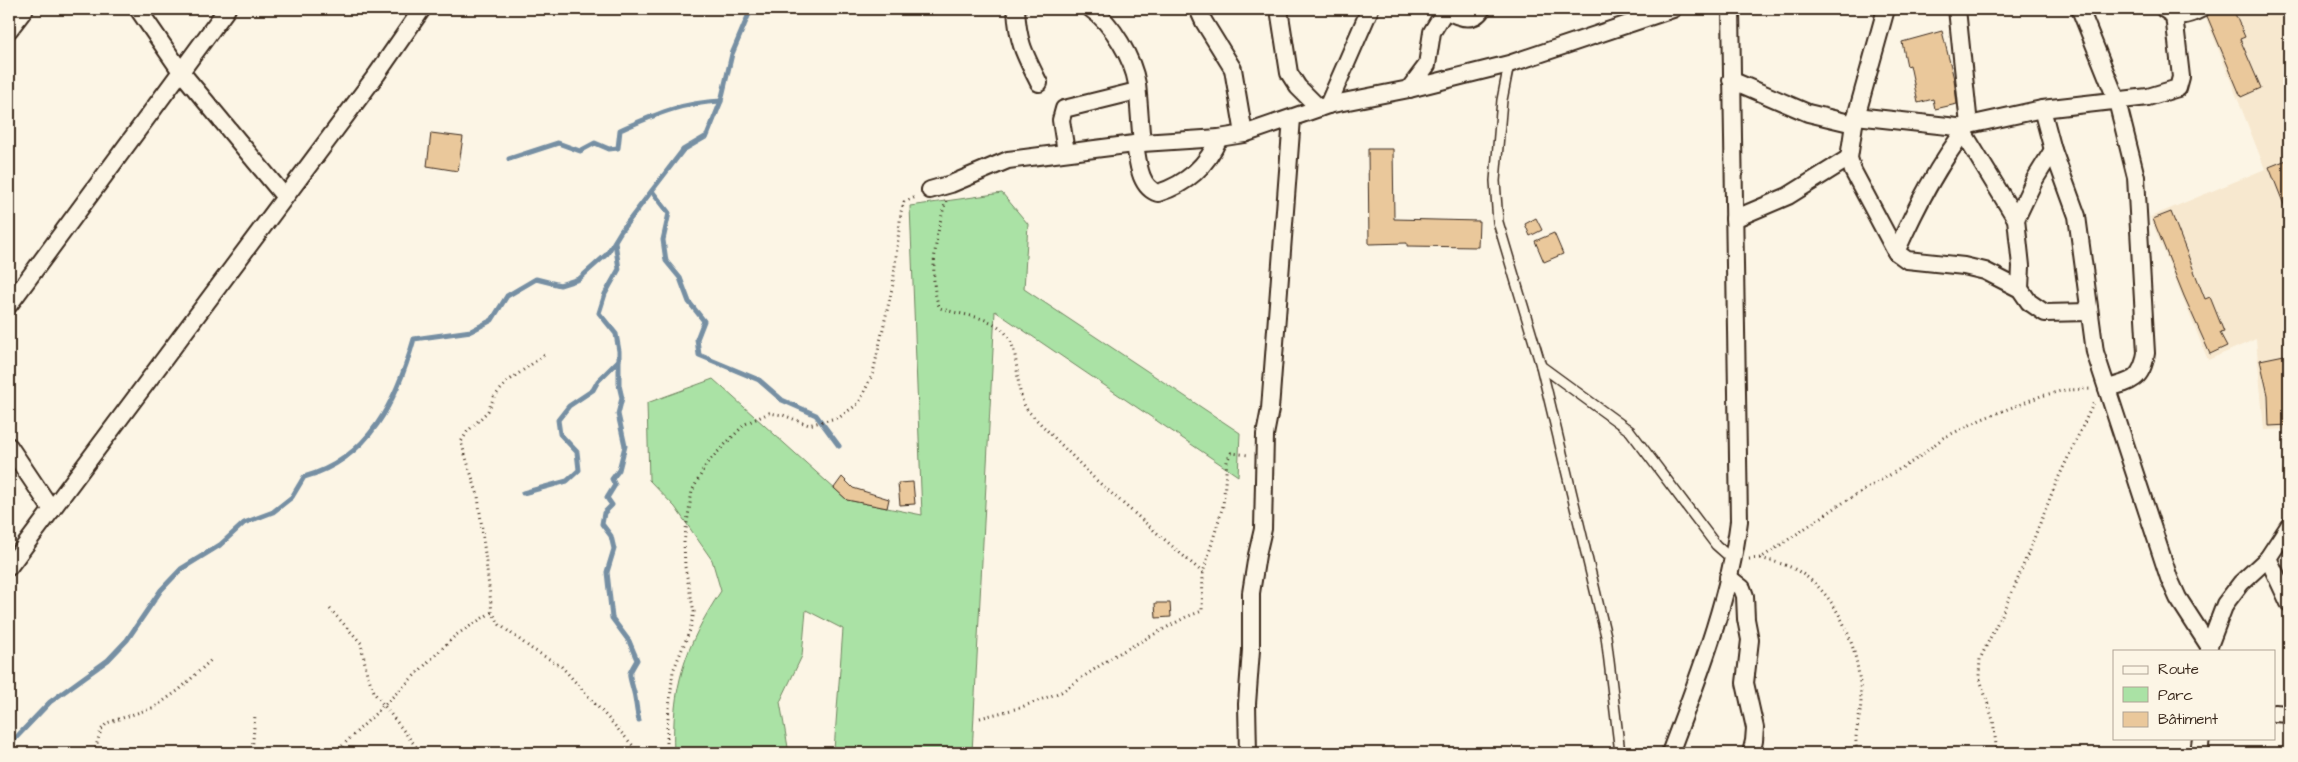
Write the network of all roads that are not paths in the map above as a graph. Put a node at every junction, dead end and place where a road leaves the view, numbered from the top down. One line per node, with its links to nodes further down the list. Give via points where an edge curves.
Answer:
1 (25, 9): 20 (street)
2 (138, 9): 22 (street)
3 (228, 9): 22 (street)
4 (422, 9): 40 (street)
5 (1016, 9): 24 (street, via 1017,31 1024,55)
6 (1091, 9): 26 (street, via 1106,20 1119,42)
7 (1198, 9): 33 (street, via 1233,69)
8 (1279, 9): 28 (street, via 1288,73 1298,87)
9 (1370, 9): 28 (street)
10 (1446, 9): 11 (street, via 1466,18 1474,17); 25 (street, via 1432,32 1427,65)
11 (1482, 9)
12 (1672, 9): 19 (street)
13 (1731, 9): 23 (street)
14 (1886, 9): 31 (street)
15 (1958, 9): 32 (street)
16 (2080, 9): 27 (street)
17 (2201, 9): 18 (street, via 2190,15)
18 (2169, 12): 27 (street, via 2181,77 2178,88 2163,94)
19 (1646, 13): 21 (street)
20 (9, 30)
21 (1509, 64): 25 (street); 47 (lane, via 1502,100 1495,182 1498,222)
22 (182, 73): 40 (street); 45 (street)
23 (1731, 80): 31 (street, via 1808,113); 41 (street)
24 (1039, 83)
25 (1409, 89): 28 (street)
26 (1137, 91): 35 (street); 37 (street, via 1064,109 1061,120)
27 (2117, 101): 29 (street); 48 (street, via 2138,190 2147,345 2138,376 2122,385)
28 (1324, 107): 30 (street)
29 (2042, 109): 32 (street); 36 (street)
30 (1292, 118): 33 (street); 61 (street, via 1264,456 1263,529 1251,593)
31 (1855, 120): 32 (street); 38 (street)
32 (1966, 129): 42 (street); 43 (street, via 1914,212)
33 (1244, 134): 34 (street)
34 (1219, 138): 35 (street); 35 (street, via 1212,154 1194,174 1158,193 1150,190 1143,179)
35 (1138, 143): 37 (street)
36 (2053, 150): 42 (street); 46 (street, via 2077,216)
37 (1066, 152): 39 (street, via 1008,160)
38 (1849, 158): 41 (street, via 1788,196); 43 (street)
39 (930, 190)
40 (284, 196): 50 (street)
41 (1734, 219): 53 (street, via 1739,504)
42 (2016, 219): 44 (street)
43 (1896, 252): 44 (street, via 1907,260 1985,271)
44 (2020, 289): 46 (street, via 2029,302 2045,314)
45 (9, 305)
46 (2089, 312): 48 (street)
47 (1542, 366): 53 (lane, via 1630,431 1716,546); 62 (lane, via 1606,636)
48 (2103, 388): 57 (street, via 2169,578)
49 (9, 446): 50 (street)
50 (52, 510): 54 (street)
51 (2289, 526): 52 (street)
52 (2268, 558): 56 (street); 57 (street, via 2240,583 2225,604)
53 (1733, 560): 55 (street)
54 (9, 567)
55 (1728, 577): 63 (street); 64 (street, via 1742,588 1745,596 1750,640 1745,683 1754,728)
56 (2289, 603)
57 (2209, 648)
58 (2276, 713): 59 (street)
59 (2289, 714)
60 (2201, 740): 65 (street)
61 (1248, 753)
62 (1620, 753)
63 (1670, 753)
64 (1751, 753)
65 (2199, 753)

